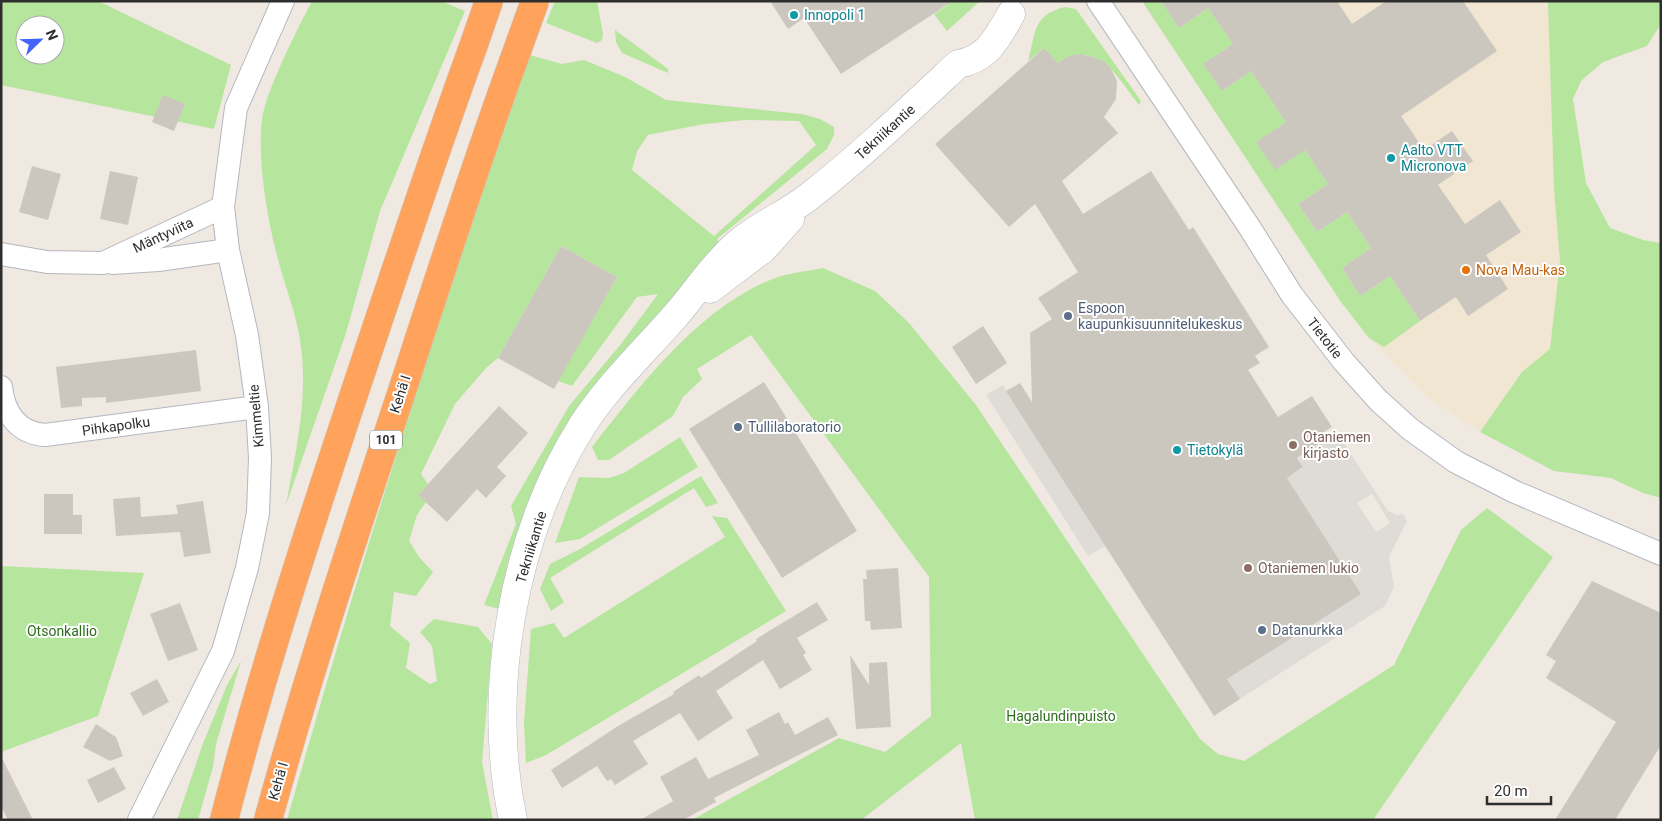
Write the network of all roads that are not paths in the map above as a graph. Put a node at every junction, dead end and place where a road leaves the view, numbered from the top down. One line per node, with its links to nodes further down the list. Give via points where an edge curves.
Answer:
1 (283, 1): 6 (street, Kimmeltie, via 236,108)
2 (489, 1): 14 (highway, bridge, via 437,145 309,528 250,717)
3 (535, 1): 15 (highway, Kehä I / 101, bridge, via 480,151 352,541 294,724)
4 (1098, 1): 12 (street, Tietotie, via 1292,295 1378,400 1410,429 1456,462 1515,492)
5 (1020, 8): 16 (main road, Tekniikantie, via 973,37 960,50 958,64 809,197 736,245 633,361 582,426 559,468 542,510 514,606 503,677 504,768)
6 (223, 207): 7 (street, Kimmeltie); 9 (street, Mäntyviita)
7 (228, 250): 9 (street, Mäntyviita, via 140,262); 11 (street, Kimmeltie, via 247,335)
8 (1, 254): 9 (street, Mäntyviita, via 46,262)
9 (103, 263)
10 (1, 387): 11 (street, Pihkapolku, via 7,408 20,427 44,435)
11 (257, 407): 13 (street, Kimmeltie, via 260,458 258,513 247,568 223,652)
12 (1661, 554)
13 (138, 820)
14 (224, 820)
15 (268, 820)
16 (513, 820)

